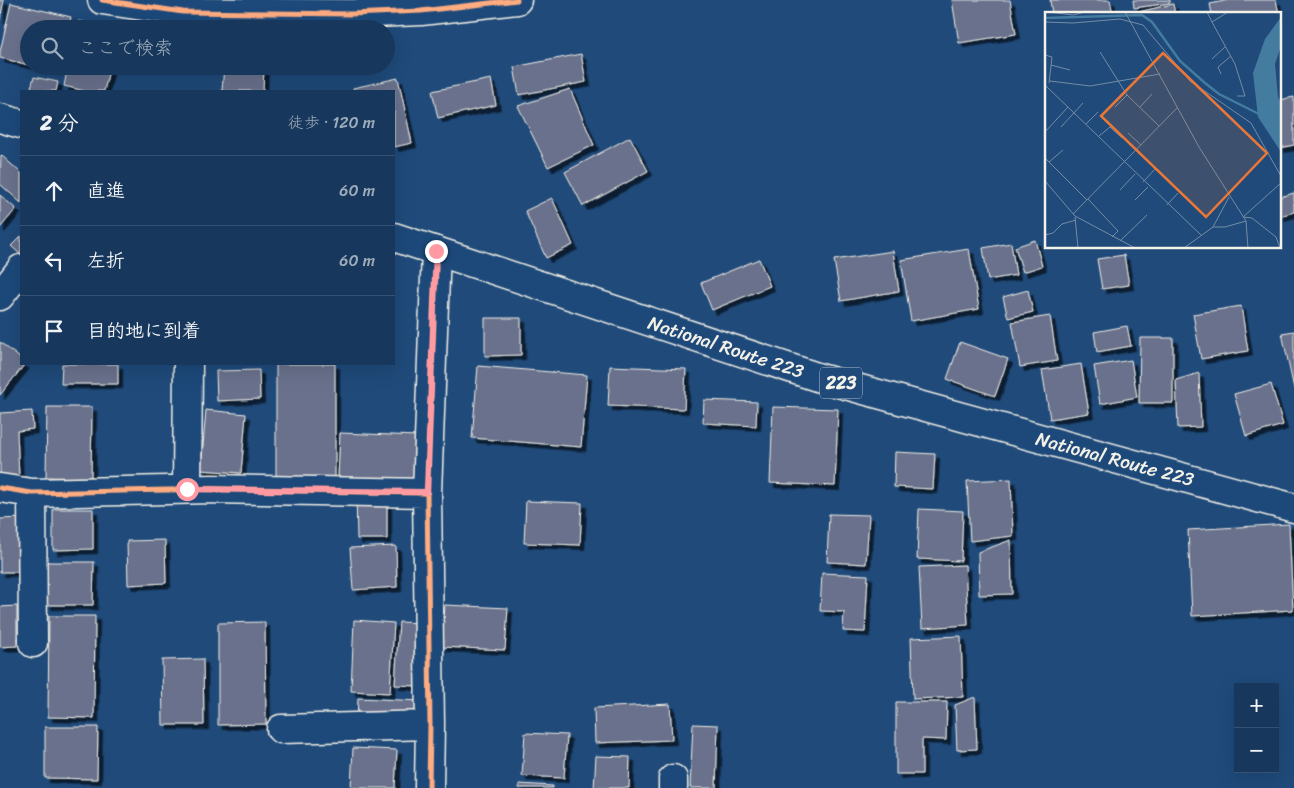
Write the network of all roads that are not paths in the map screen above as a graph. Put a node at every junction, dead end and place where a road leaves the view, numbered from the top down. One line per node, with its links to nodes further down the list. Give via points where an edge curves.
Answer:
1 (102, 0): 2 (main road, via 183,12 342,14 421,11)
2 (517, 0)
3 (0, 118): 4 (main road)
4 (20, 124)
5 (395, 237): 6 (main road, National Route 223 / 223)
6 (436, 251): 12 (main road); 14 (main road, National Route 223 / 223, via 820,378)
7 (20, 270): 8 (main road)
8 (0, 296)
9 (188, 365): 11 (main road)
10 (0, 488): 13 (main road)
11 (187, 489): 12 (main road); 13 (main road)
12 (427, 492): 16 (main road)
13 (32, 493): 15 (main road)
14 (1294, 508)
15 (33, 642)
16 (430, 725): 17 (main road); 18 (main road)
17 (281, 729)
18 (429, 788)

